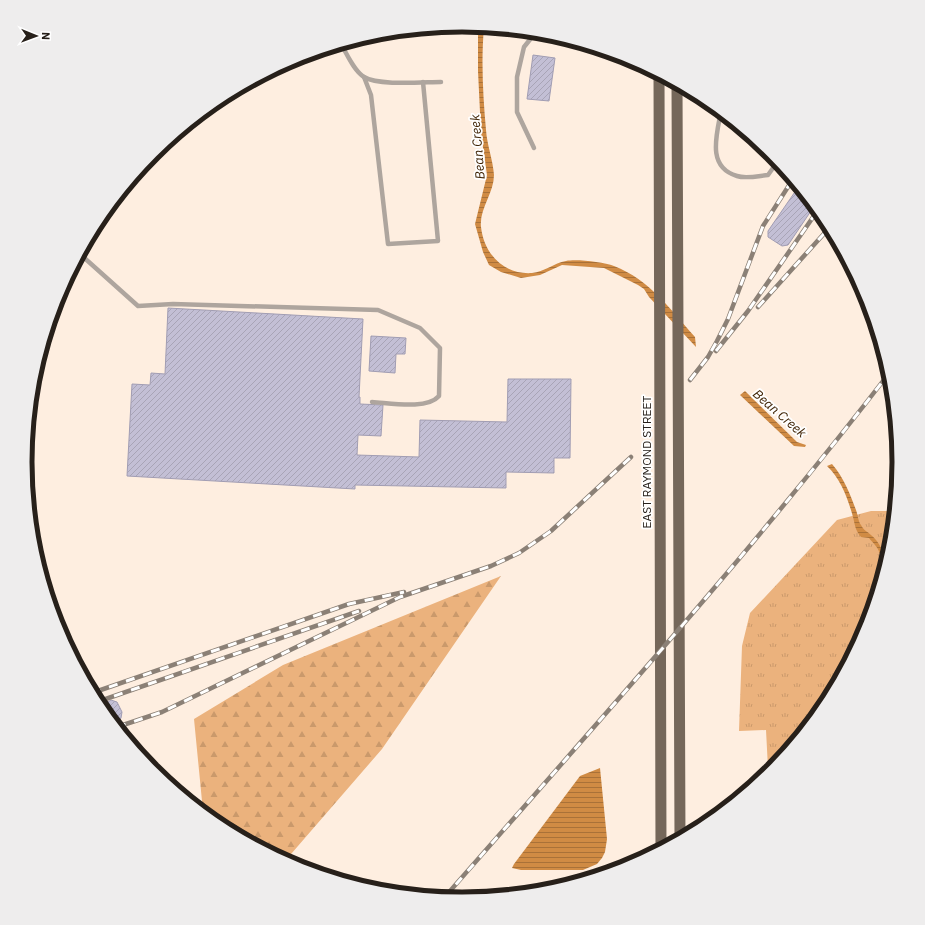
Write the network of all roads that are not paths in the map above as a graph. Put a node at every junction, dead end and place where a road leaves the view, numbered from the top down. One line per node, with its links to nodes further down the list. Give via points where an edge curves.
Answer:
1 (531, 38): 9 (lane, via 524,46 517,77 517,112)
2 (344, 49): 3 (lane)
3 (364, 77): 5 (lane, via 378,82); 5 (lane, via 370,95 388,244 438,241)
4 (659, 79): 14 (main road, EAST RAYMOND STREET)
5 (423, 82): 6 (lane)
6 (441, 82)
7 (677, 89): 13 (main road)
8 (720, 117): 10 (lane, via 715,145 723,169 737,176 768,176)
9 (534, 148)
10 (774, 166)
11 (84, 258): 12 (lane, via 138,306 173,304 378,310 420,328 440,348 439,396 435,401 424,404)
12 (372, 402)
13 (680, 834)
14 (661, 845)

